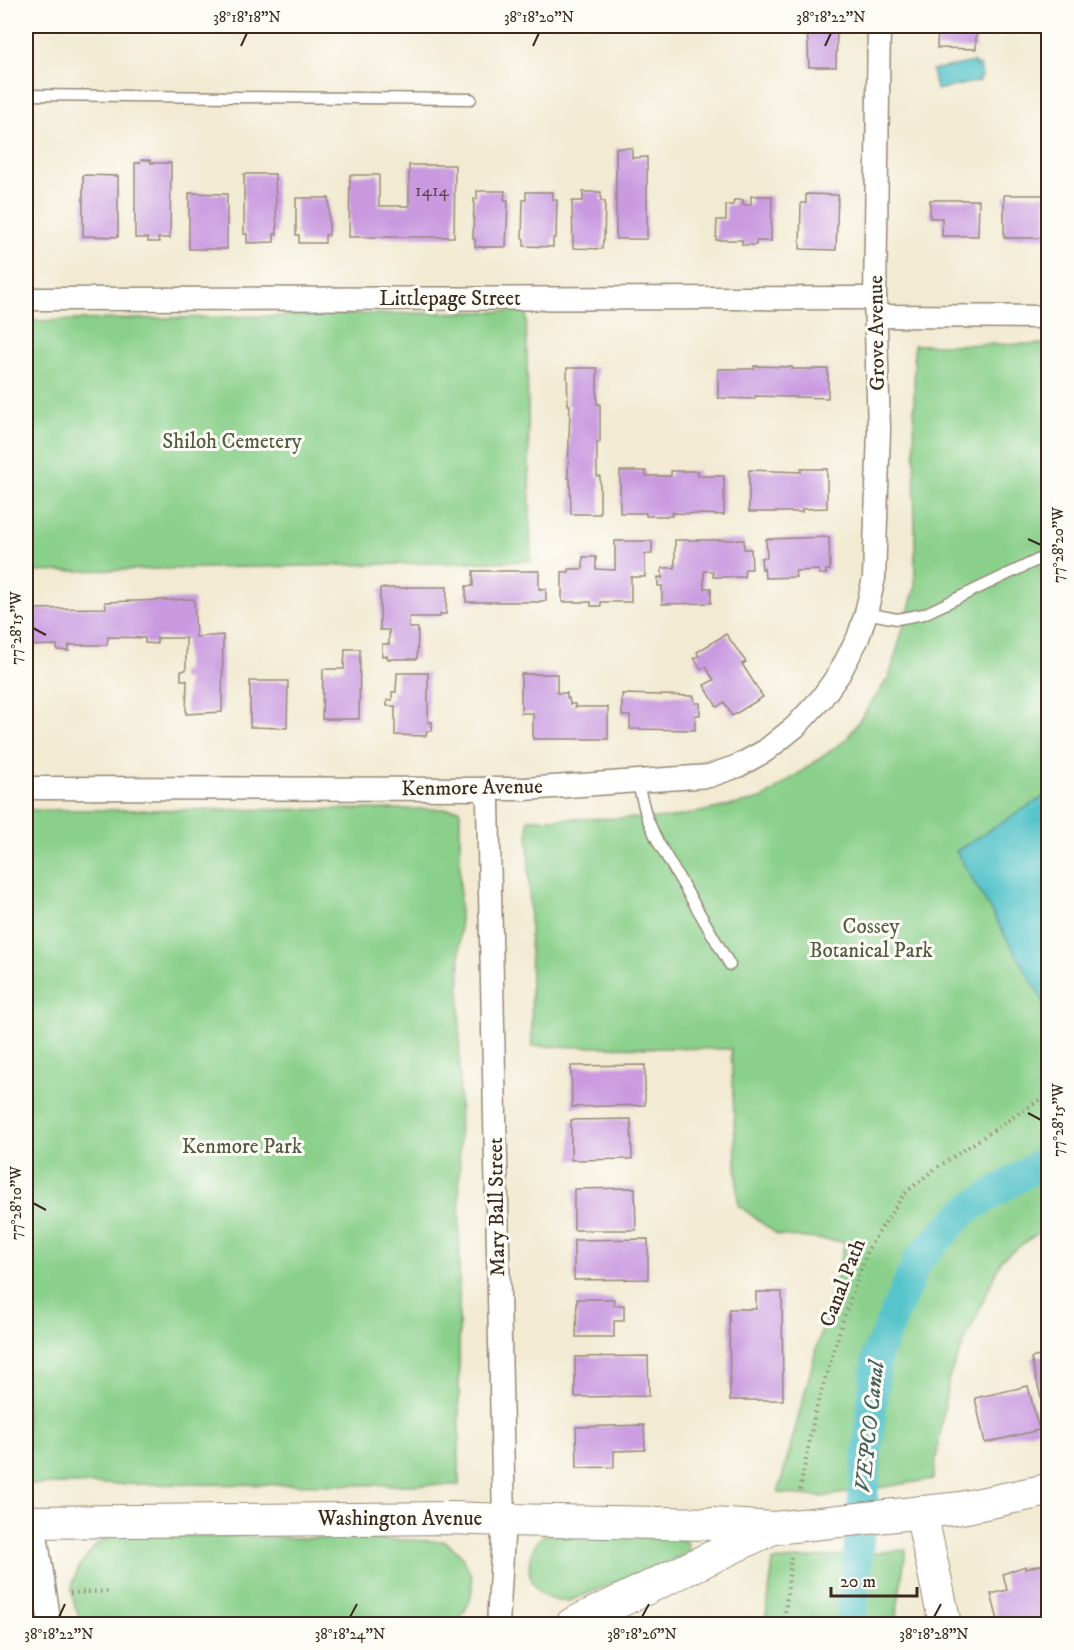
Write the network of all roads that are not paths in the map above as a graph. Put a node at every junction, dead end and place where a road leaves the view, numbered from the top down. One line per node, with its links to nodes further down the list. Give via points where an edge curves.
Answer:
1 (879, 26): 5 (street, Grove Avenue)
2 (26, 95): 3 (lane)
3 (471, 99)
4 (26, 299): 5 (street, Littlepage Street)
5 (876, 307): 6 (street, Littlepage Street); 8 (street, Grove Avenue, via 879,430 874,578)
6 (1048, 317)
7 (1048, 555): 8 (lane, via 924,614 897,620)
8 (866, 613): 9 (street, Grove Avenue)
9 (858, 638): 10 (street, Kenmore Avenue, via 821,699 765,751 709,776)
10 (637, 782): 12 (street, Kenmore Avenue); 13 (lane, via 658,842)
11 (26, 788): 12 (street, Kenmore Avenue)
12 (485, 789): 16 (street, Mary Ball Street)
13 (730, 965)
14 (1048, 1490): 15 (street, Washington Avenue)
15 (921, 1512): 18 (street, Washington Avenue); 22 (street)
16 (504, 1520): 17 (street, Washington Avenue); 18 (street, Washington Avenue, via 712,1524); 20 (street, Mary Ball Street)
17 (30, 1522): 19 (street)
18 (790, 1534): 21 (street, Washington Avenue)
19 (50, 1624)
20 (498, 1624)
21 (572, 1624)
22 (945, 1624)

